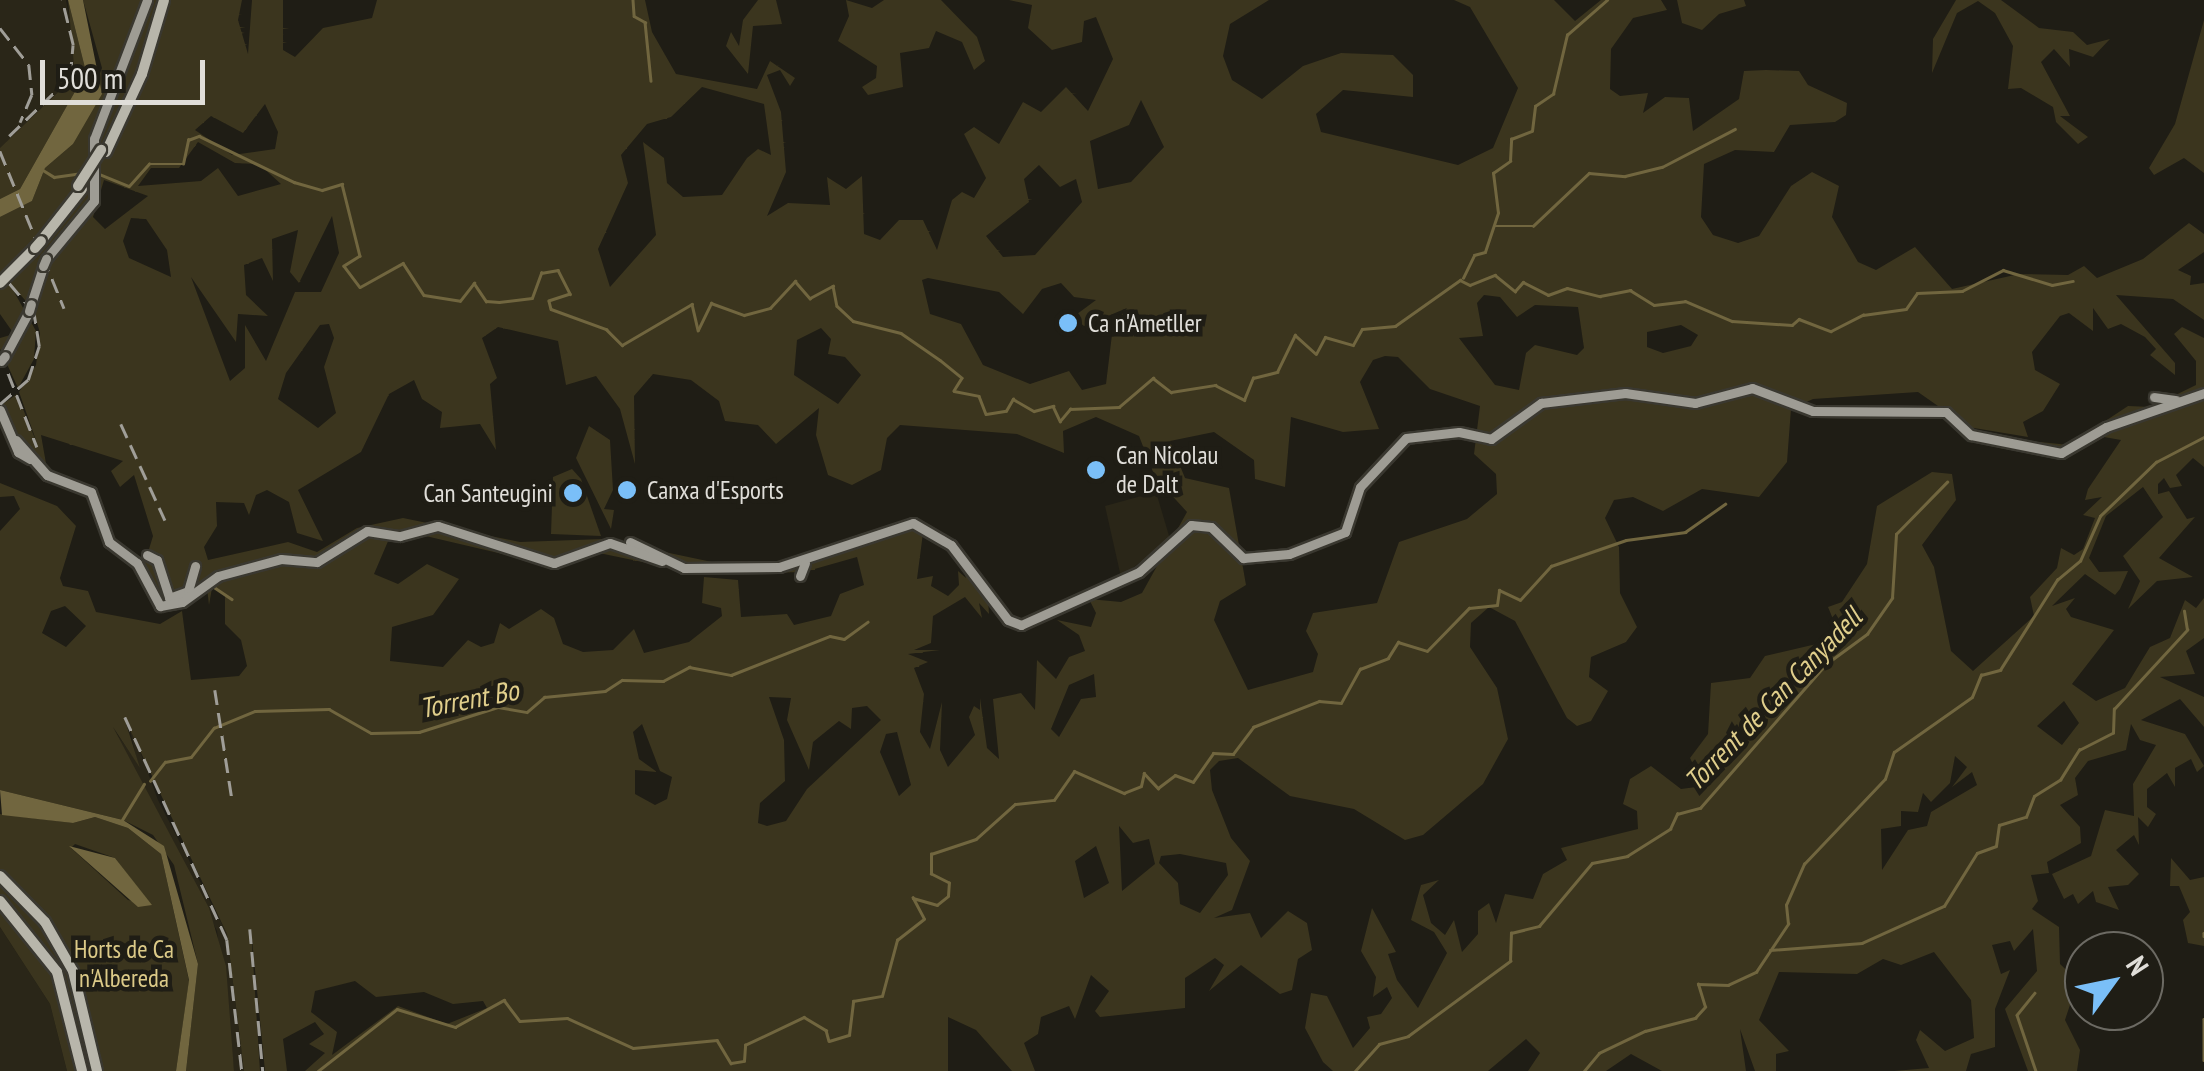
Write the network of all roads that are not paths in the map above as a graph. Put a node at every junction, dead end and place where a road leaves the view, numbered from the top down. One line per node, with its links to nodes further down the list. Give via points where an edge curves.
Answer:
1 (147, 0): 4 (main road, via 94,139 94,201 44,262 30,308)
2 (161, 0): 3 (highway, bridge, via 138,84 103,151 37,243)
3 (0, 280)
4 (2, 360)
5 (2204, 392): 8 (main road, via 2162,403 2061,453 1972,435 1937,411 1829,411 1752,388 1680,404 1620,394 1541,403 1492,439 1411,436 1360,487 1345,532 1288,554 1243,558 1211,526 1192,525 1139,572 1022,625 1008,620 951,545 920,526 899,524 799,564 696,573)
6 (0, 410): 11 (main road, via 21,448 49,476 90,491 111,546 137,562 160,607 188,598)
7 (147, 555): 11 (main road, via 157,560 170,598 186,594)
8 (650, 555): 9 (main road, via 609,548); 10 (main road, via 688,566); 11 (main road, via 608,543 558,562 441,526 398,536 367,530 317,562 281,558)
9 (602, 556)
10 (692, 557)
11 (200, 577)
12 (0, 876): 16 (highway, via 44,922 73,971)
13 (0, 884): 16 (highway, via 63,964)
14 (0, 904): 15 (highway, via 55,978)
15 (80, 1071)
16 (94, 1071)

